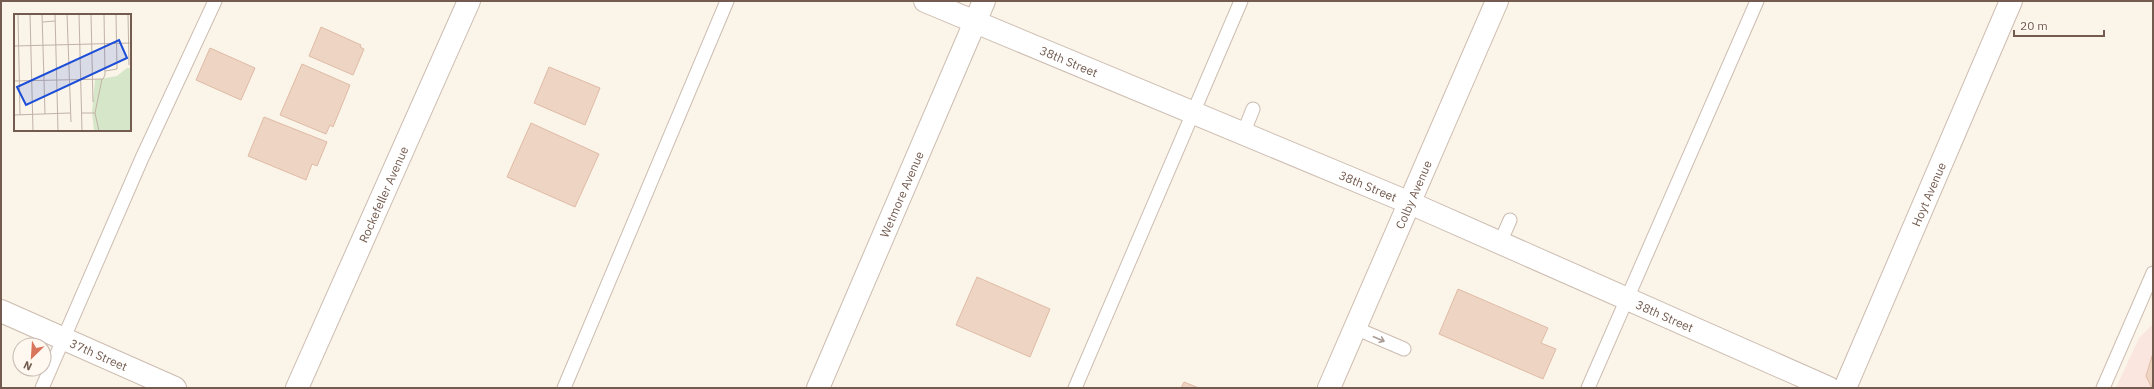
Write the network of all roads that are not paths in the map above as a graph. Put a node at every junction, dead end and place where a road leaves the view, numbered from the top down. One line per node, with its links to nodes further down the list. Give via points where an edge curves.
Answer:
1 (215, 1): 21 (lane, via 142,158)
2 (469, 1): 25 (street, Rockefeller Avenue)
3 (727, 1): 26 (lane)
4 (925, 1): 10 (street, 38th Street)
5 (984, 1): 10 (street, Wetmore Avenue)
6 (1241, 1): 12 (lane)
7 (1497, 1): 14 (street, Colby Avenue)
8 (1757, 1): 18 (lane)
9 (2011, 1): 32 (street, Hoyt Avenue)
10 (976, 21): 12 (street, 38th Street); 27 (street, Wetmore Avenue)
11 (1253, 109): 13 (lane)
12 (1193, 114): 13 (street, 38th Street); 28 (lane)
13 (1243, 134): 14 (street, 38th Street)
14 (1410, 203): 16 (street, 38th Street); 20 (street, Colby Avenue)
15 (1510, 220): 16 (lane)
16 (1500, 243): 18 (street, 38th Street)
17 (2153, 273): 33 (lane)
18 (1627, 297): 30 (lane); 31 (street, 38th Street)
19 (1, 311): 21 (street, 37th Street)
20 (1355, 328): 22 (lane, one-way to 22); 29 (street, Colby Avenue)
21 (64, 338): 23 (lane); 24 (street, 37th Street)
22 (1404, 349)
23 (42, 388)
24 (175, 388)
25 (297, 388)
26 (564, 388)
27 (818, 388)
28 (1075, 388)
29 (1329, 388)
30 (1588, 388)
31 (1829, 388)
32 (1845, 388)
33 (2103, 388)

